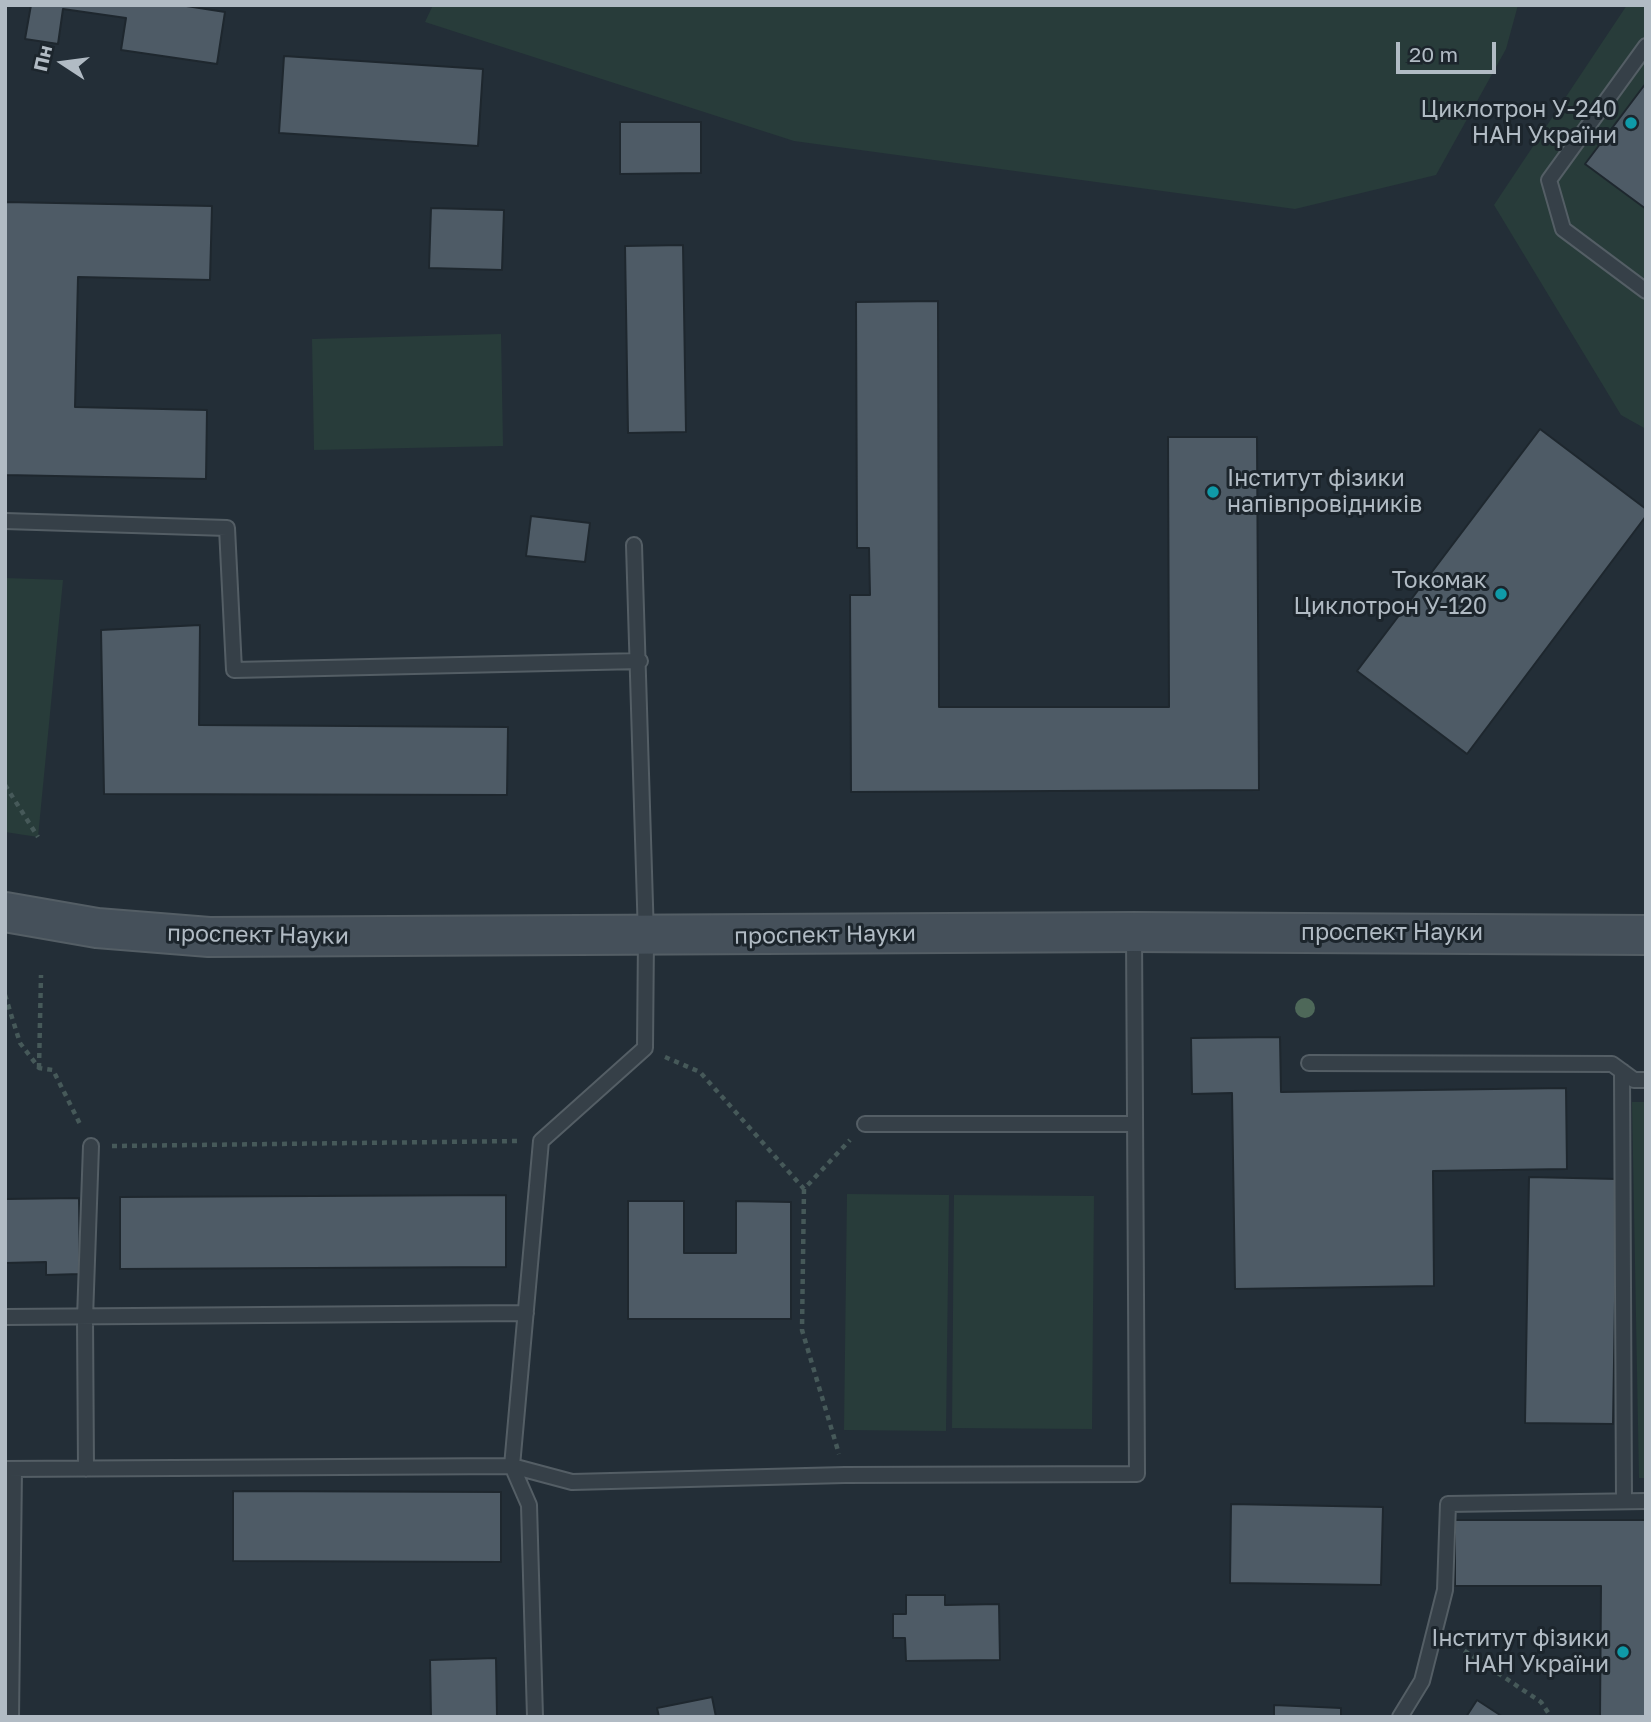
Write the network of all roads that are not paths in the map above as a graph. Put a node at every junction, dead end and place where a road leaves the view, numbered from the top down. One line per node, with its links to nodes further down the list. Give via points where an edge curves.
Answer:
1 (1646, 46): 2 (lane, via 1549,180 1563,229)
2 (1646, 291)
3 (5, 521): 5 (lane, via 227,528 234,670)
4 (634, 545): 5 (lane)
5 (640, 661): 9 (lane)
6 (5, 912): 9 (main road, проспект Науки, via 97,928 209,937)
7 (1133, 932): 8 (main road, проспект Науки); 9 (main road, проспект Науки); 14 (lane)
8 (1646, 934)
9 (646, 937): 16 (lane, via 645,1048 541,1141)
10 (1308, 1063): 11 (lane, via 1612,1064)
11 (1622, 1071): 12 (lane, via 1634,1080); 22 (lane)
12 (1646, 1080)
13 (865, 1124): 14 (lane)
14 (1133, 1124): 19 (lane, via 1137,1475 845,1475 572,1482)
15 (90, 1146): 18 (lane)
16 (526, 1313): 18 (lane); 19 (lane)
17 (5, 1317): 18 (lane)
18 (85, 1318): 20 (lane)
19 (512, 1466): 20 (lane); 25 (lane, via 528,1505)
20 (86, 1469): 21 (lane)
21 (9, 1470): 24 (lane)
22 (1624, 1501): 23 (lane); 26 (lane, via 1448,1504 1445,1590 1422,1681)
23 (1646, 1501)
24 (11, 1717)
25 (535, 1717)
26 (1400, 1717)

